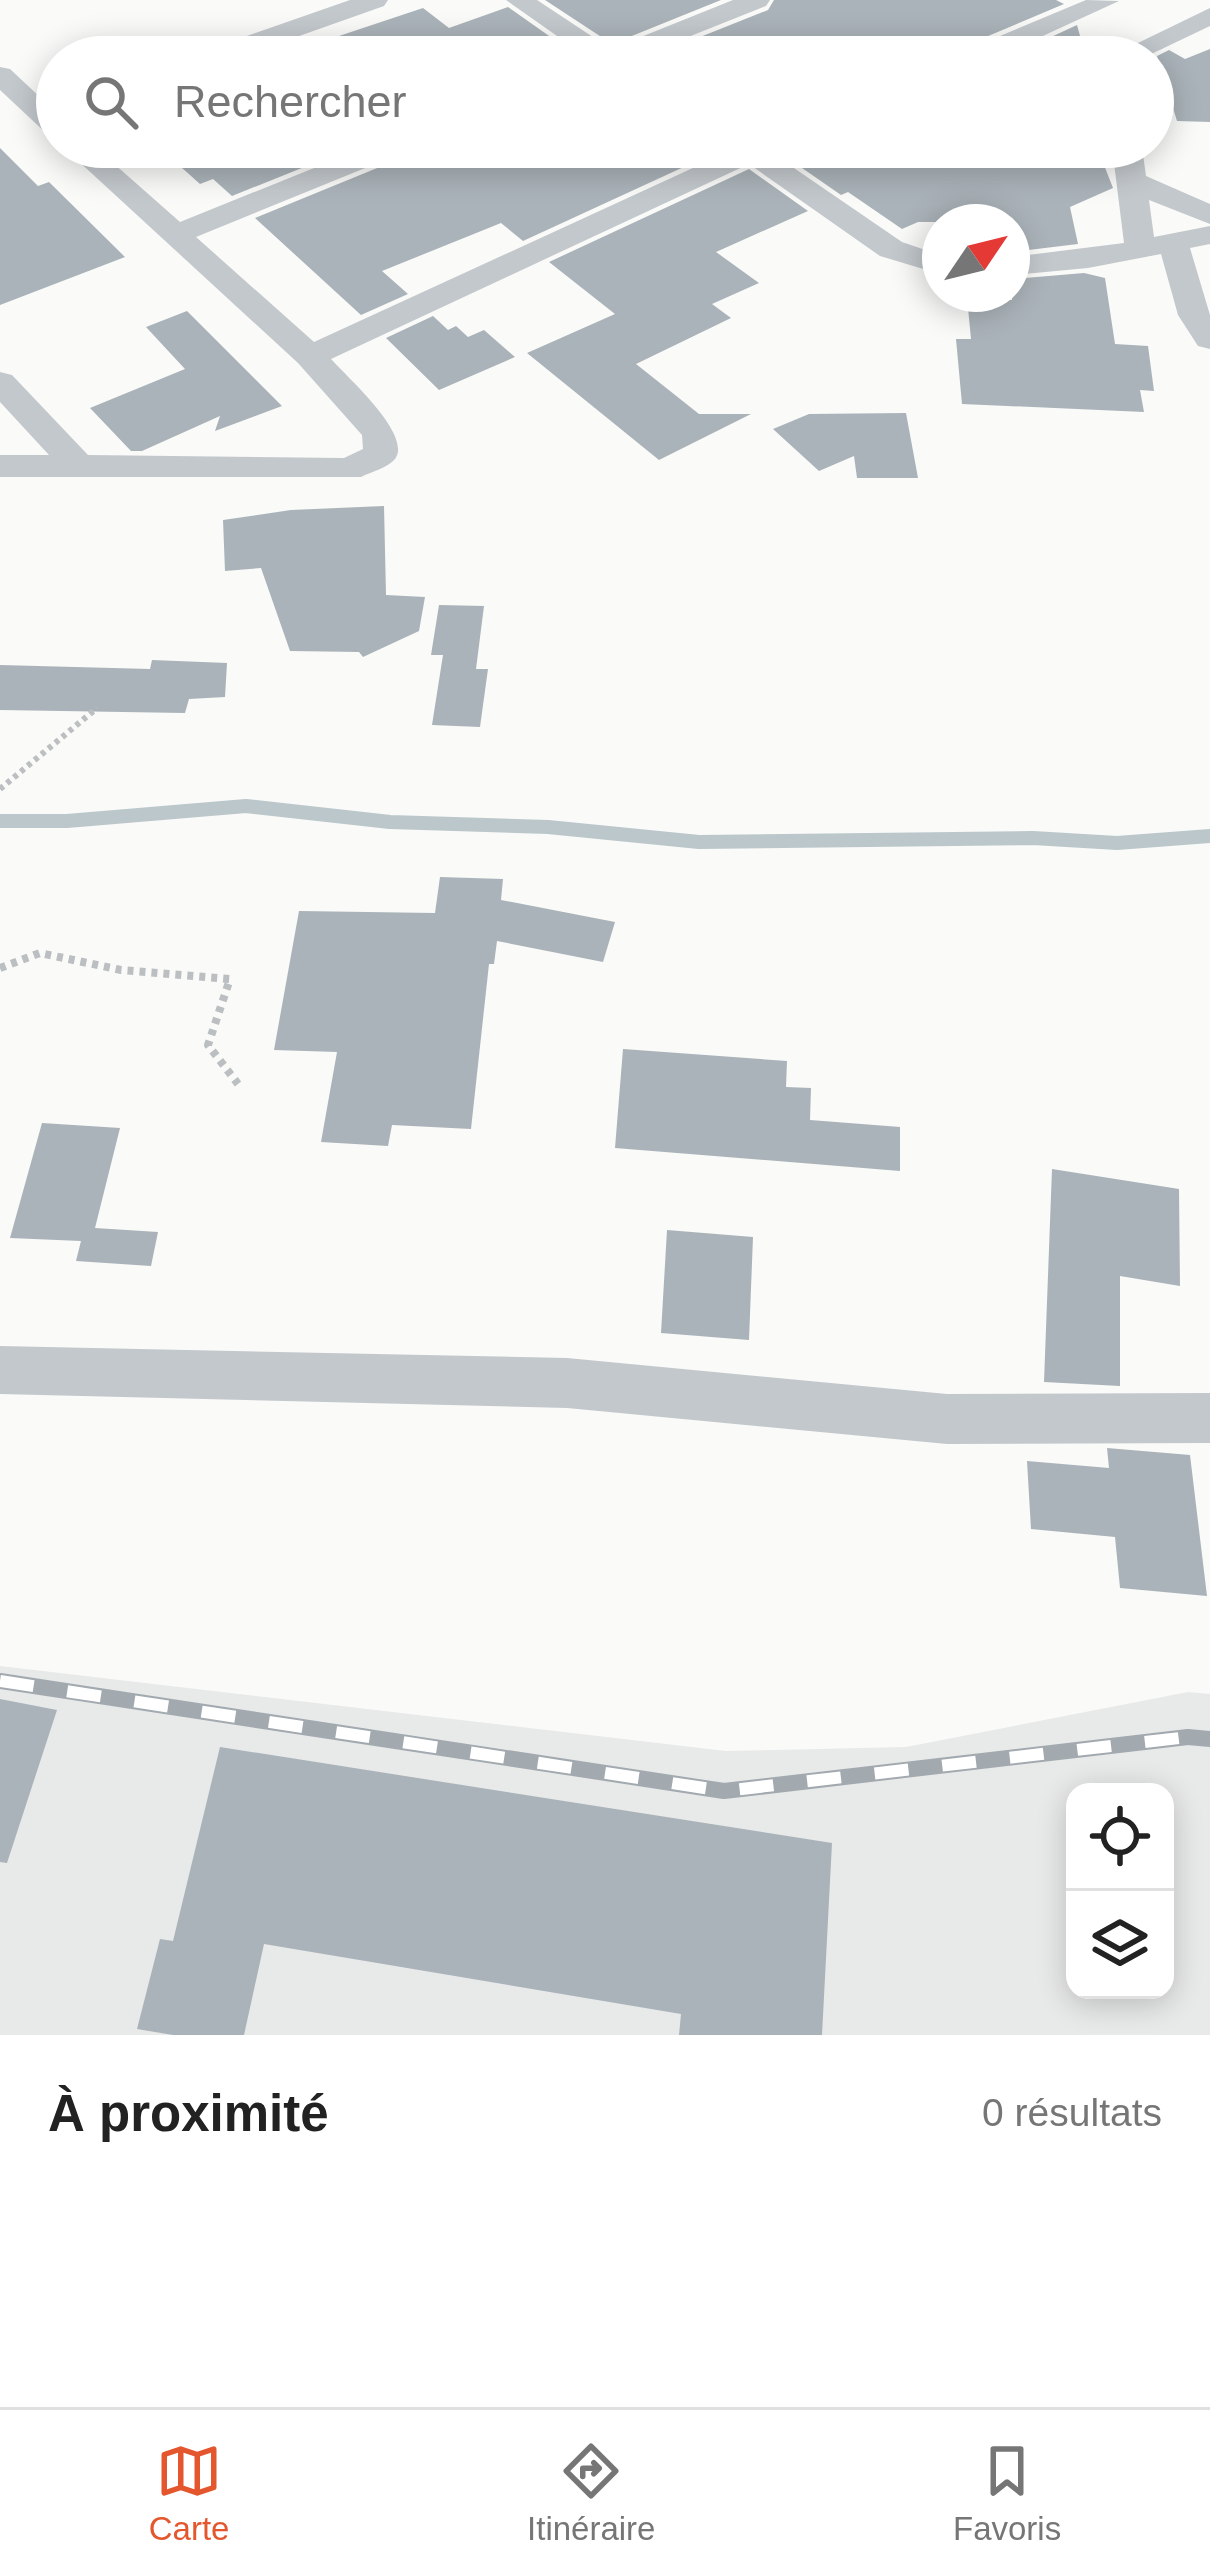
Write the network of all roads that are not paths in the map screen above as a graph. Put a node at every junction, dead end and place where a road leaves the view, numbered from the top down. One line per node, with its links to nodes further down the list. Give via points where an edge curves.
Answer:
1 (375, 0): 6 (street)
2 (519, 0): 7 (street)
3 (757, 0): 8 (street)
4 (1106, 0): 9 (street); 10 (street)
5 (1210, 16): 11 (street)
6 (273, 36)
7 (573, 36)
8 (667, 36)
9 (1023, 36)
10 (1114, 36)
11 (1166, 36)
12 (0, 75): 13 (street)
13 (36, 105)
14 (36, 121): 15 (street)
15 (0, 124)
16 (102, 168): 23 (street)
17 (340, 168): 23 (street)
18 (710, 168): 29 (street)
19 (780, 168): 26 (street, via 891,249)
20 (1129, 168): 21 (street)
21 (1131, 182): 22 (street); 25 (street)
22 (1210, 215)
23 (175, 235): 29 (street)
24 (1210, 235): 25 (street)
25 (1156, 245): 27 (street); 28 (street)
26 (922, 259)
27 (1030, 264)
28 (1210, 339)
29 (310, 356): 32 (street, via 379,433 381,454 349,469)
30 (0, 382): 32 (street)
31 (0, 466): 32 (street)
32 (81, 470)
33 (0, 1370): 34 (street, via 567,1383 947,1420)
34 (1210, 1418)

